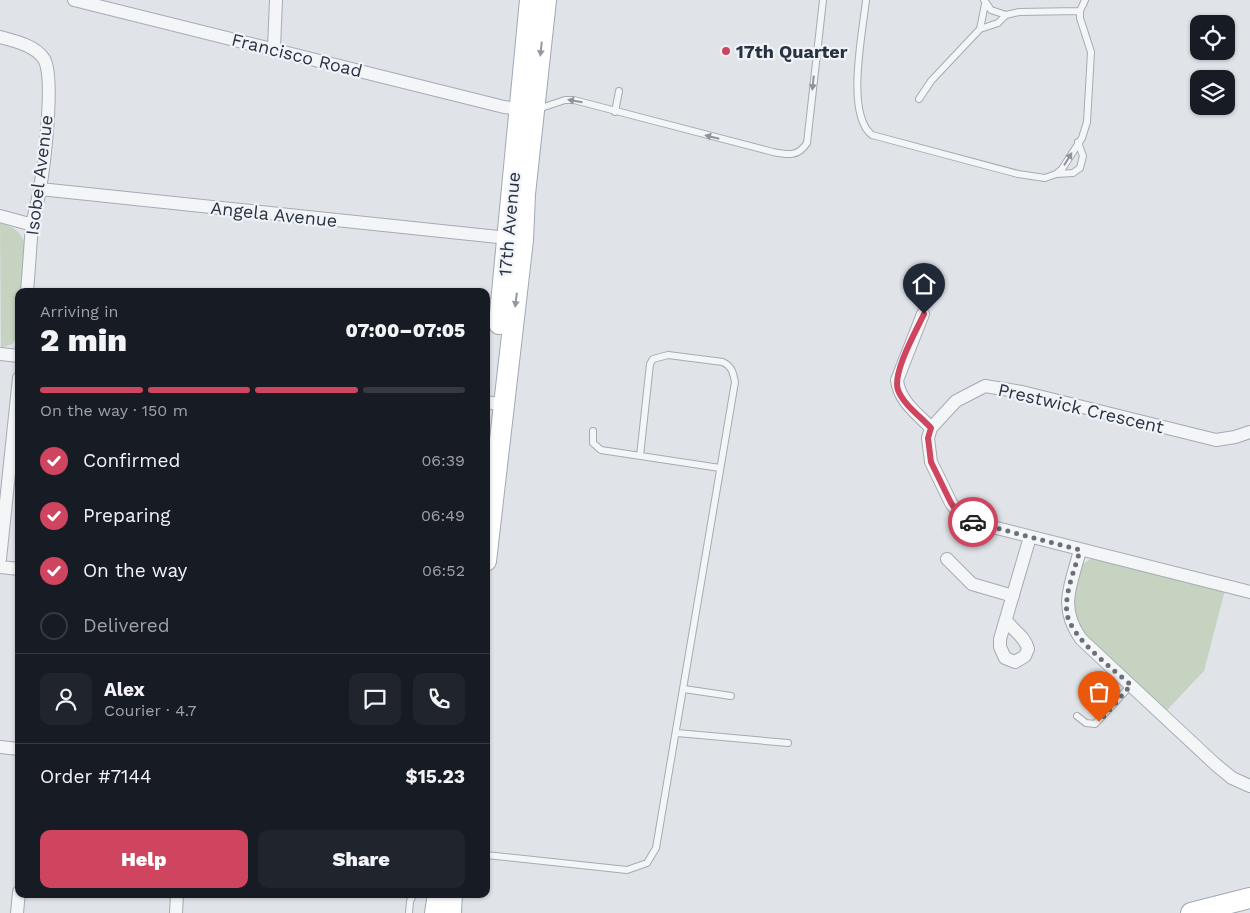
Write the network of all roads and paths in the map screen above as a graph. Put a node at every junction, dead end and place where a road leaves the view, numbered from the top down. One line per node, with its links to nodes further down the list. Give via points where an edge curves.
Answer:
1 (74, 0): 13 (street, Francisco Road)
2 (276, 0): 13 (street)
3 (530, 0): 16 (main road, 17th Avenue)
4 (546, 0): 16 (main road, one-way to 16)
5 (823, 0): 17 (lane, one-way to 17, via 807,143 802,151 790,155 773,152)
6 (866, 0): 19 (lane, via 857,86 861,118 872,135 1018,174 1045,178)
7 (1085, 0): 9 (lane)
8 (985, 2): 10 (lane, via 991,10); 11 (lane)
9 (1080, 11): 10 (lane); 18 (lane, via 1090,59 1087,122)
10 (1006, 15): 11 (lane, via 998,24)
11 (980, 29): 15 (lane, via 931,81)
12 (0, 37): 20 (street, Isobel Avenue, via 27,46 45,60 48,88)
13 (274, 48): 16 (street, Francisco Road, via 504,107)
14 (618, 92): 17 (lane)
15 (919, 99)
16 (528, 110): 17 (lane, one-way to 16, via 565,100); 23 (main road, 17th Avenue); 28 (main road, 17th Avenue, one-way to 28, via 532,140)
17 (615, 112)
18 (1078, 142): 19 (lane, one-way to 18); 19 (lane, via 1082,156 1080,168 1073,173)
19 (1056, 174)
20 (40, 189): 22 (street, Isobel Avenue); 23 (street, Angela Avenue)
21 (0, 216): 22 (street)
22 (33, 225): 24 (street, Isobel Avenue)
23 (508, 238): 28 (main road, 17th Avenue)
24 (27, 288)
25 (924, 314): 31 (street, via 897,380 902,398)
26 (0, 354): 27 (street)
27 (15, 356)
28 (494, 403): 30 (main road, 17th Avenue); 36 (main road, 17th Avenue)
29 (15, 416): 39 (street)
30 (490, 426)
31 (931, 428): 33 (street, Prestwick Crescent, via 956,401 985,386 1008,388 1216,440); 37 (street, via 928,438 931,462 956,510 973,522)
32 (593, 431): 34 (lane, via 596,448)
33 (1250, 432)
34 (640, 456): 35 (lane); 35 (lane, via 653,359 668,355 723,362 733,371 736,382)
35 (720, 468): 47 (lane)
36 (490, 482)
37 (1030, 537): 38 (street); 44 (street)
38 (1080, 550): 43 (street); 46 (street, via 1067,601 1072,626 1081,639)
39 (0, 559)
40 (947, 559): 44 (street, via 972,584)
41 (0, 567): 42 (street)
42 (15, 568)
43 (1250, 592)
44 (1013, 596): 45 (street)
45 (1006, 620)
46 (1131, 685): 49 (lane, via 1094,724 1086,723); 54 (street, via 1232,778)
47 (684, 689): 48 (lane); 50 (lane)
48 (731, 696)
49 (1078, 716)
50 (677, 733): 51 (lane); 55 (lane, via 660,835 648,863 627,870)
51 (788, 743)
52 (0, 747): 53 (street)
53 (15, 749)
54 (1250, 786)
55 (490, 855)
56 (18, 898): 62 (street)
57 (178, 898): 63 (street)
58 (412, 898): 64 (lane)
59 (437, 898): 65 (main road)
60 (452, 898): 66 (main road)
61 (1249, 901): 67 (main road)
62 (17, 913)
63 (176, 913)
64 (409, 913)
65 (435, 913)
66 (451, 913)
67 (1191, 913)

